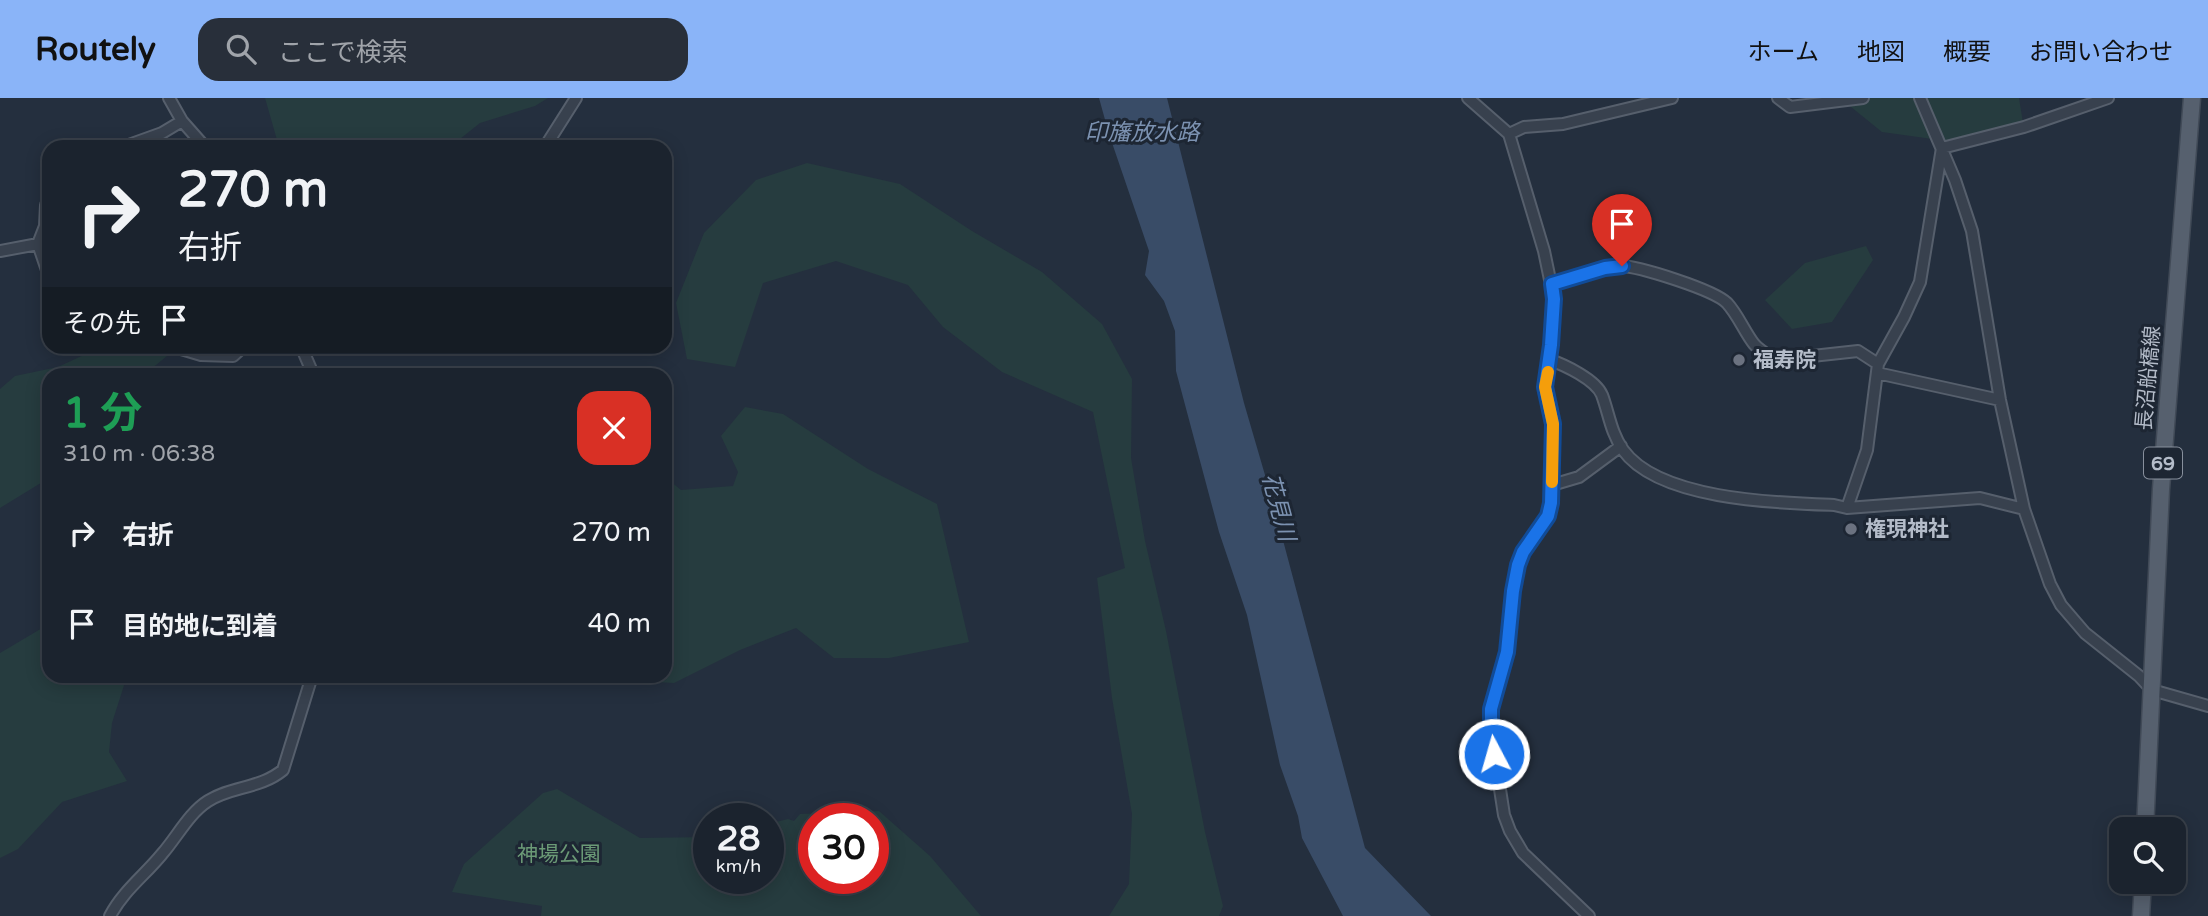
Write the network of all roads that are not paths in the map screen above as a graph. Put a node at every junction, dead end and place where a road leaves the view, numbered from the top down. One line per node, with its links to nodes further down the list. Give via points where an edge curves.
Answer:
1 (169, 98): 10 (street)
2 (576, 98): 14 (street)
3 (1468, 98): 11 (street)
4 (1672, 98): 11 (street, via 1563,124 1524,127)
5 (1778, 98): 6 (street, via 1790,107)
6 (1863, 98)
7 (1920, 98): 15 (street)
8 (2108, 98): 15 (street, via 2024,127)
9 (2192, 98): 31 (main road, 長沼船橋線 / 69, via 2161,489)
10 (182, 121): 12 (street); 13 (street)
11 (1509, 134): 20 (street)
12 (142, 140)
13 (199, 140)
14 (549, 140)
15 (1942, 148): 24 (street, via 1920,282); 25 (street, via 1972,232)
16 (42, 234): 17 (street)
17 (38, 244): 18 (street); 19 (street)
18 (0, 251)
19 (42, 256)
20 (1552, 284): 23 (street); 24 (street, via 1622,266 1721,298 1755,345 1775,360 1858,351)
21 (198, 354): 22 (street)
22 (235, 354)
23 (1550, 360): 26 (street, via 1601,392); 27 (street, via 1545,387 1553,424)
24 (1878, 369): 25 (street); 28 (street, via 1867,450)
25 (2000, 400): 29 (street)
26 (1620, 446): 27 (street, via 1579,477); 28 (street, via 1635,462 1687,489)
27 (1552, 485): 36 (street, via 1548,516 1518,565 1507,652 1491,709 1491,731 1510,831 1523,853)
28 (1847, 508): 29 (street, via 1980,498)
29 (2024, 509): 31 (street, via 2061,605 2085,633)
30 (310, 683): 35 (street, via 283,770 200,807)
31 (2152, 690): 32 (street); 33 (main road, 長沼船橋線 / 69)
32 (2208, 706)
33 (2146, 817)
34 (2142, 894): 37 (main road)
35 (110, 916)
36 (1589, 916)
37 (2141, 916)

